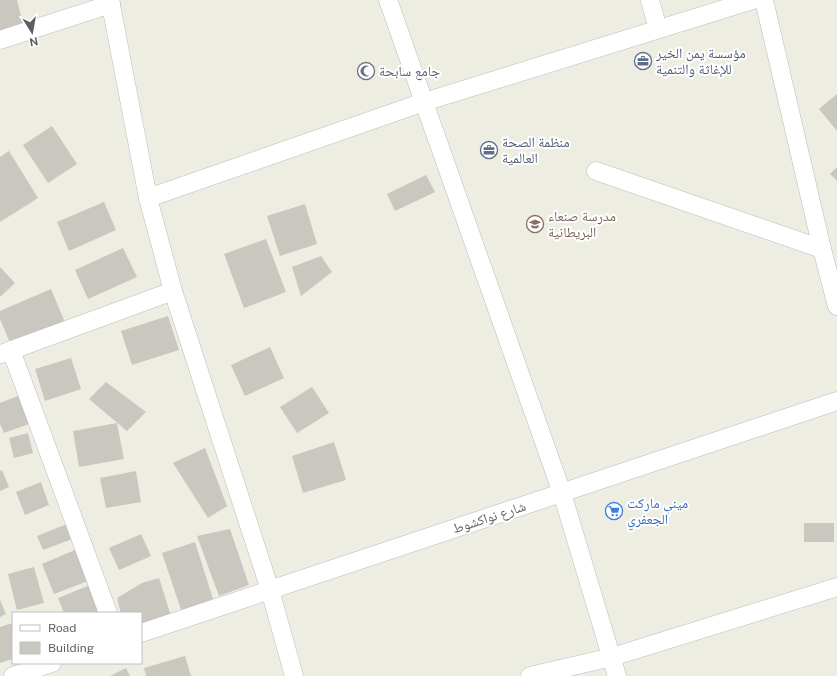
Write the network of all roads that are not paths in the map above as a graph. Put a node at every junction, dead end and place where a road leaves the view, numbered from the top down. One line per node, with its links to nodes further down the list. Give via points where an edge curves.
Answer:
1 (388, 0): 8 (street)
2 (650, 0): 6 (street)
3 (753, 0): 6 (street)
4 (764, 0): 11 (street)
5 (110, 2): 7 (street); 10 (street)
6 (658, 29): 8 (street)
7 (0, 40)
8 (424, 102): 10 (street); 16 (street)
9 (596, 171): 11 (street)
10 (148, 198): 12 (street)
11 (822, 249): 13 (street)
12 (173, 291): 14 (street); 18 (street)
13 (837, 306)
14 (5, 352): 19 (street)
15 (837, 401): 16 (street, شارع نواكشوط)
16 (562, 493): 18 (street, شارع نواكشوط); 21 (street)
17 (837, 587): 21 (street)
18 (270, 590): 20 (street, شارع نواكشوط); 24 (street)
19 (108, 612)
20 (142, 633)
21 (612, 657): 25 (street); 26 (street)
22 (49, 664): 23 (street)
23 (12, 676)
24 (294, 676)
25 (530, 676)
26 (617, 676)

